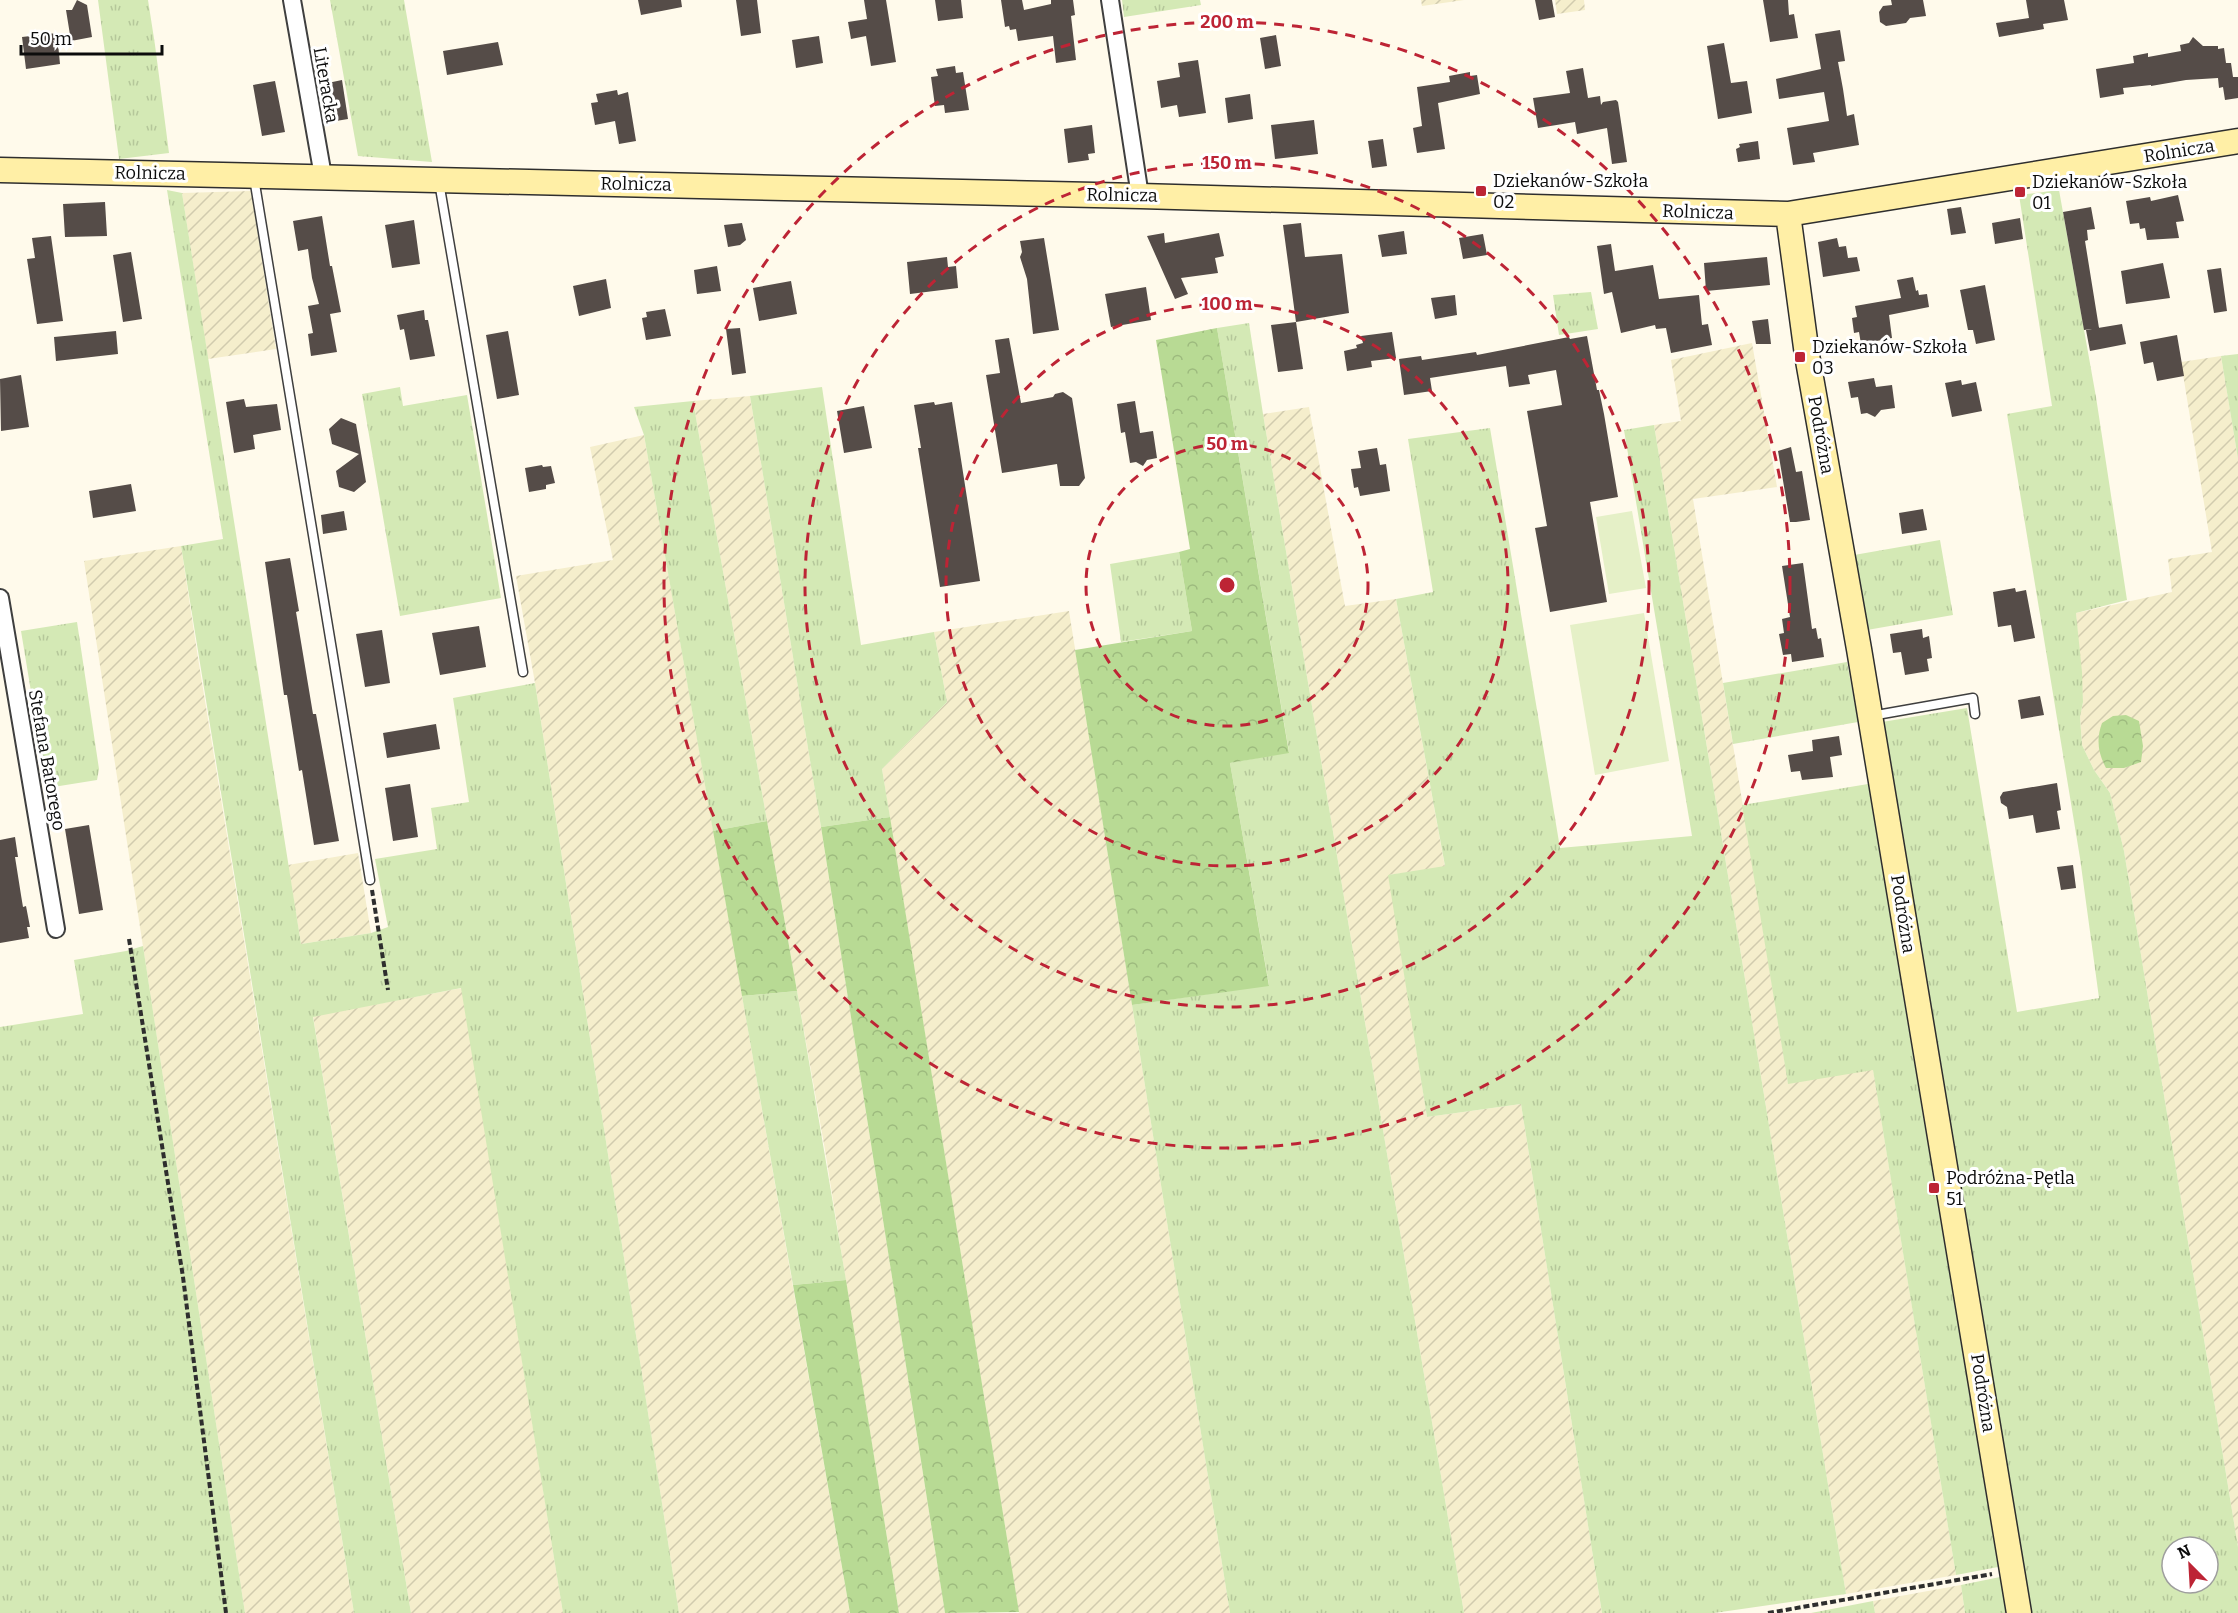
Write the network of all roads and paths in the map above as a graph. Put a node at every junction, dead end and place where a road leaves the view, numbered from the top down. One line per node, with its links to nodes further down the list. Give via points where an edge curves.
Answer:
1 (292, 0): 6 (street, Literacka)
2 (1110, 0): 8 (street)
3 (2238, 141): 9 (street, Rolnicza)
4 (0, 170): 5 (street, Rolnicza)
5 (253, 175): 6 (street, Rolnicza); 14 (lane)
6 (323, 176): 7 (street, Rolnicza)
7 (439, 179): 8 (street, Rolnicza); 11 (lane)
8 (1140, 196): 9 (street, Rolnicza)
9 (1788, 214): 13 (street, Podróżna, via 1807,354)
10 (0, 598): 15 (street, Stefana Batorego)
11 (523, 672)
12 (1975, 714): 13 (lane, via 1973,698)
13 (1870, 716): 18 (street, Podróżna)
14 (370, 880): 17 (path)
15 (56, 929)
16 (129, 939): 19 (path, via 183,1277)
17 (388, 990)
18 (2012, 1571): 20 (path); 21 (street, Podróżna)
19 (226, 1613)
20 (1768, 1613)
21 (2019, 1613)

